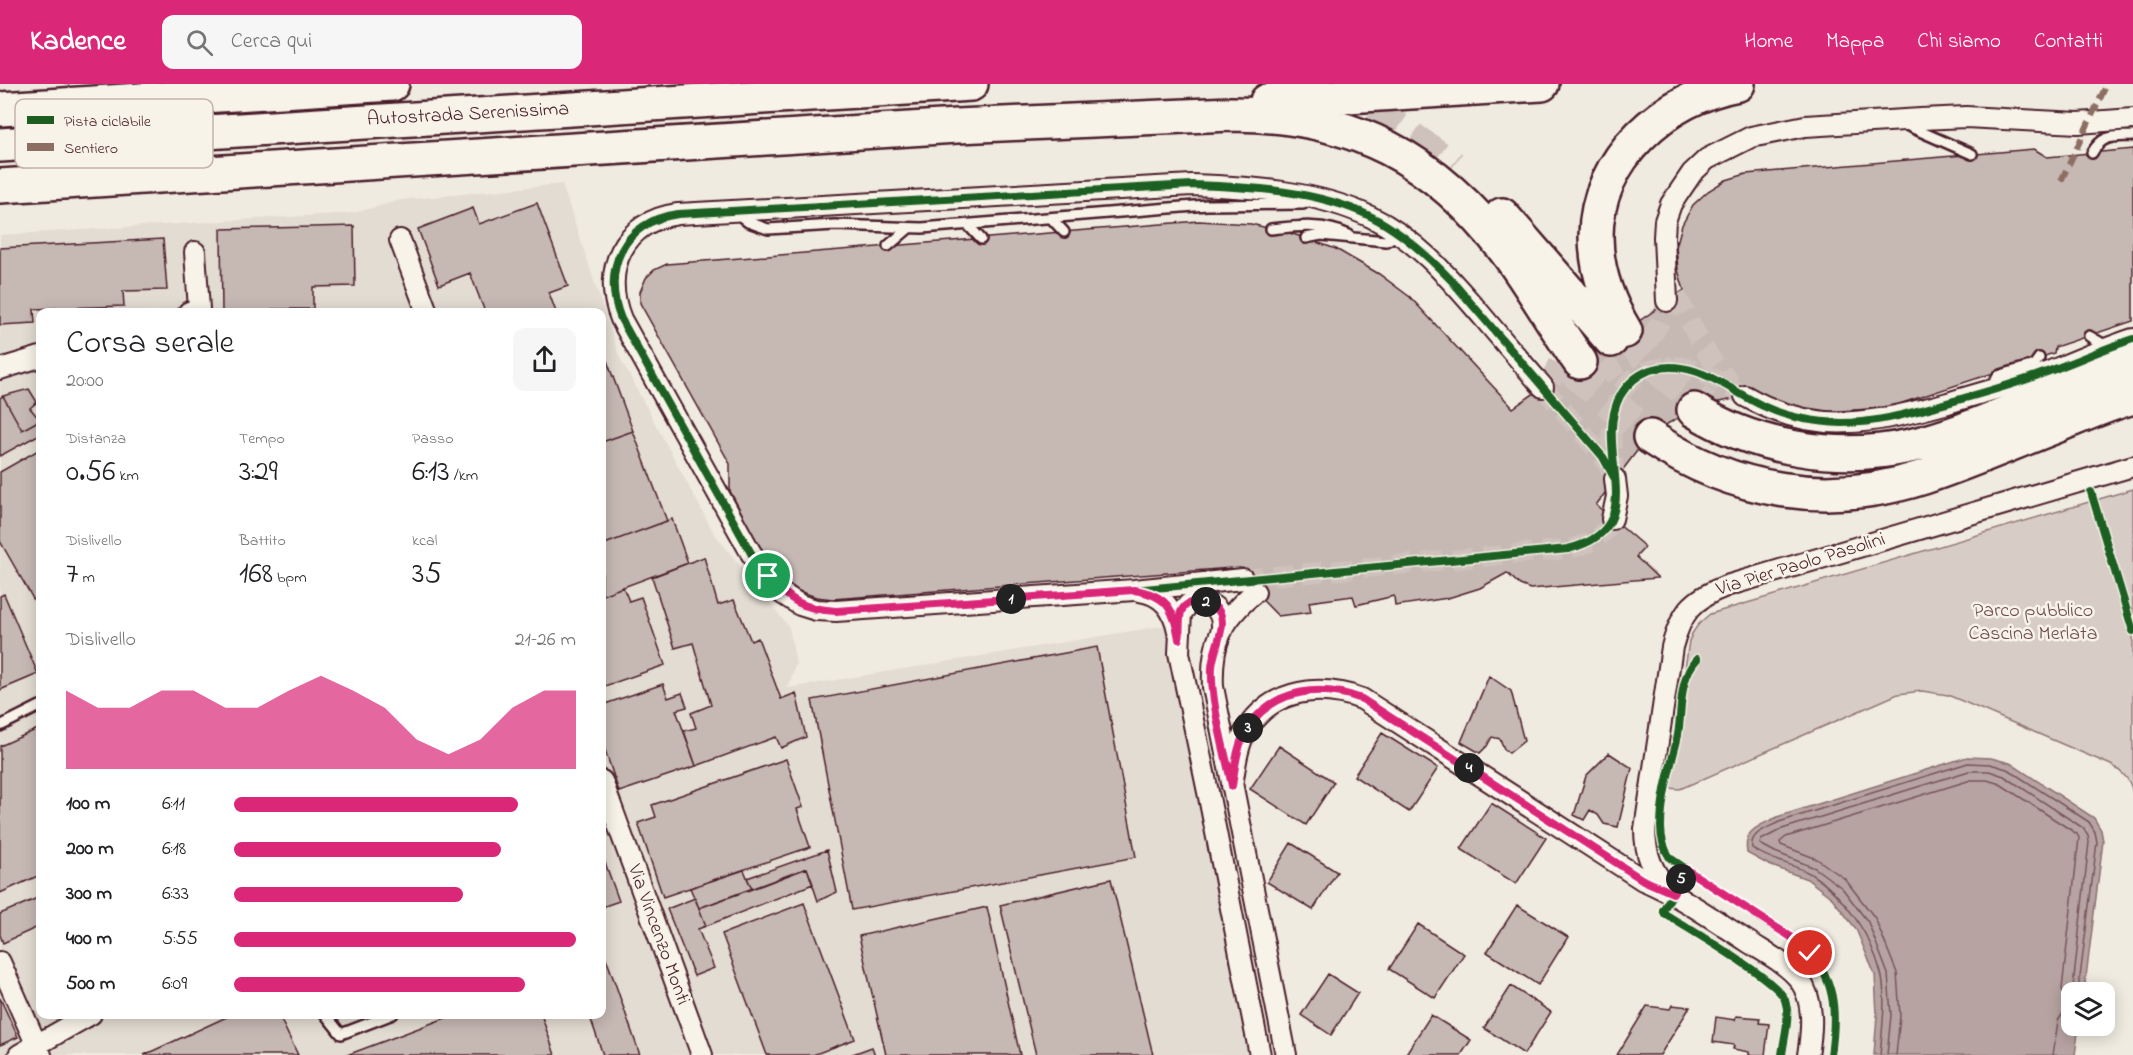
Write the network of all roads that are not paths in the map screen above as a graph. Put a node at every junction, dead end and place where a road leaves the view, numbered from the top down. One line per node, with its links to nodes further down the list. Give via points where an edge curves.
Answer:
1 (392, 84): 5 (highway, Autostrada Serenissima)
2 (971, 84): 11 (highway, Autostrada Serenissima)
3 (1542, 84): 10 (highway, via 1150,108)
4 (1738, 84): 17 (highway, via 1691,99 1659,118 1631,146 1609,180 1596,235 1601,277 1618,335)
5 (157, 99)
6 (15, 108): 7 (highway, Autostrada Serenissima)
7 (0, 109)
8 (2133, 119): 9 (street)
9 (1895, 120): 16 (lane); 33 (street, via 1805,126 1750,137 1707,159 1692,173 1671,204 1665,221 1665,255)
10 (957, 126): 18 (highway); 42 (highway, via 1257,114 1319,123 1371,140 1437,179 1474,212 1510,257)
11 (213, 132)
12 (2133, 136): 15 (lane, via 2106,138)
13 (15, 144): 14 (highway, Autostrada Serenissima)
14 (0, 145)
15 (2092, 153)
16 (1972, 154)
17 (1453, 167)
18 (1, 202): 42 (highway, via 1180,135 1282,138 1323,146 1391,172 1462,226 1503,271)
19 (734, 210): 21 (street, via 1192,185 1312,197); 23 (lane, via 748,222 768,229 835,225); 52 (street, via 665,215 637,229 618,256 613,288 621,319)
20 (1051, 218): 21 (lane, via 1207,205 1288,203); 22 (lane); 25 (lane)
21 (1373, 218): 26 (street)
22 (968, 225): 23 (lane); 29 (lane)
23 (909, 228): 31 (lane)
24 (1271, 229): 27 (lane, via 1317,226)
25 (1065, 232)
26 (1398, 234): 27 (lane, via 1386,241); 42 (street, via 1427,255 1497,334)
27 (1354, 237): 28 (lane)
28 (1306, 238)
29 (981, 239)
30 (400, 240): 35 (street)
31 (888, 246)
32 (195, 252): 34 (street)
33 (1672, 298)
34 (199, 308)
35 (426, 308)
36 (2088, 336): 38 (lane)
37 (2133, 339): 38 (street)
38 (2121, 355): 43 (street); 46 (highway, via 1970,428 1910,446 1865,453 1782,445)
39 (36, 358): 41 (street)
40 (2039, 358): 43 (lane, via 2034,365 1998,376)
41 (0, 369)
42 (1560, 371)
43 (1990, 391): 44 (street, via 1892,418 1843,423 1788,416)
44 (1745, 396)
45 (2133, 397): 47 (highway, via 1925,477 1853,492 1799,492 1745,482 1698,465)
46 (1700, 409)
47 (1650, 438)
48 (2133, 466): 60 (street, Via Pier Paolo Pasolini, via 1726,586 1706,594 1689,608 1677,626 1672,647 1645,829 1650,862)
49 (1615, 479): 51 (street, via 1617,496)
50 (736, 503): 52 (lane)
51 (1612, 519)
52 (737, 527): 53 (street, via 783,594 816,610)
53 (1134, 590): 54 (street, via 1249,586); 55 (street, via 1156,595 1168,605)
54 (1222, 629): 55 (street, via 1215,606 1195,602 1181,613); 58 (street, via 1214,654 1213,687)
55 (1179, 639): 68 (street)
56 (36, 708): 57 (lane)
57 (0, 726)
58 (1232, 786): 60 (street, Via Pier Paolo Pasolini, via 1239,747 1248,728 1265,709 1303,691 1344,693 1362,699 1643,880); 69 (street)
59 (606, 798): 67 (street, Via Vincenzo Monti)
60 (1671, 892): 70 (street, Via Pier Paolo Pasolini, via 1781,963 1798,979 1809,1000 1812,1020)
61 (0, 962): 65 (street)
62 (84, 1019): 65 (street)
63 (329, 1019): 64 (lane, via 341,1034)
64 (380, 1019)
65 (39, 1050): 66 (street)
66 (19, 1055)
67 (702, 1055)
68 (1260, 1055)
69 (1286, 1055)
70 (1808, 1055)

